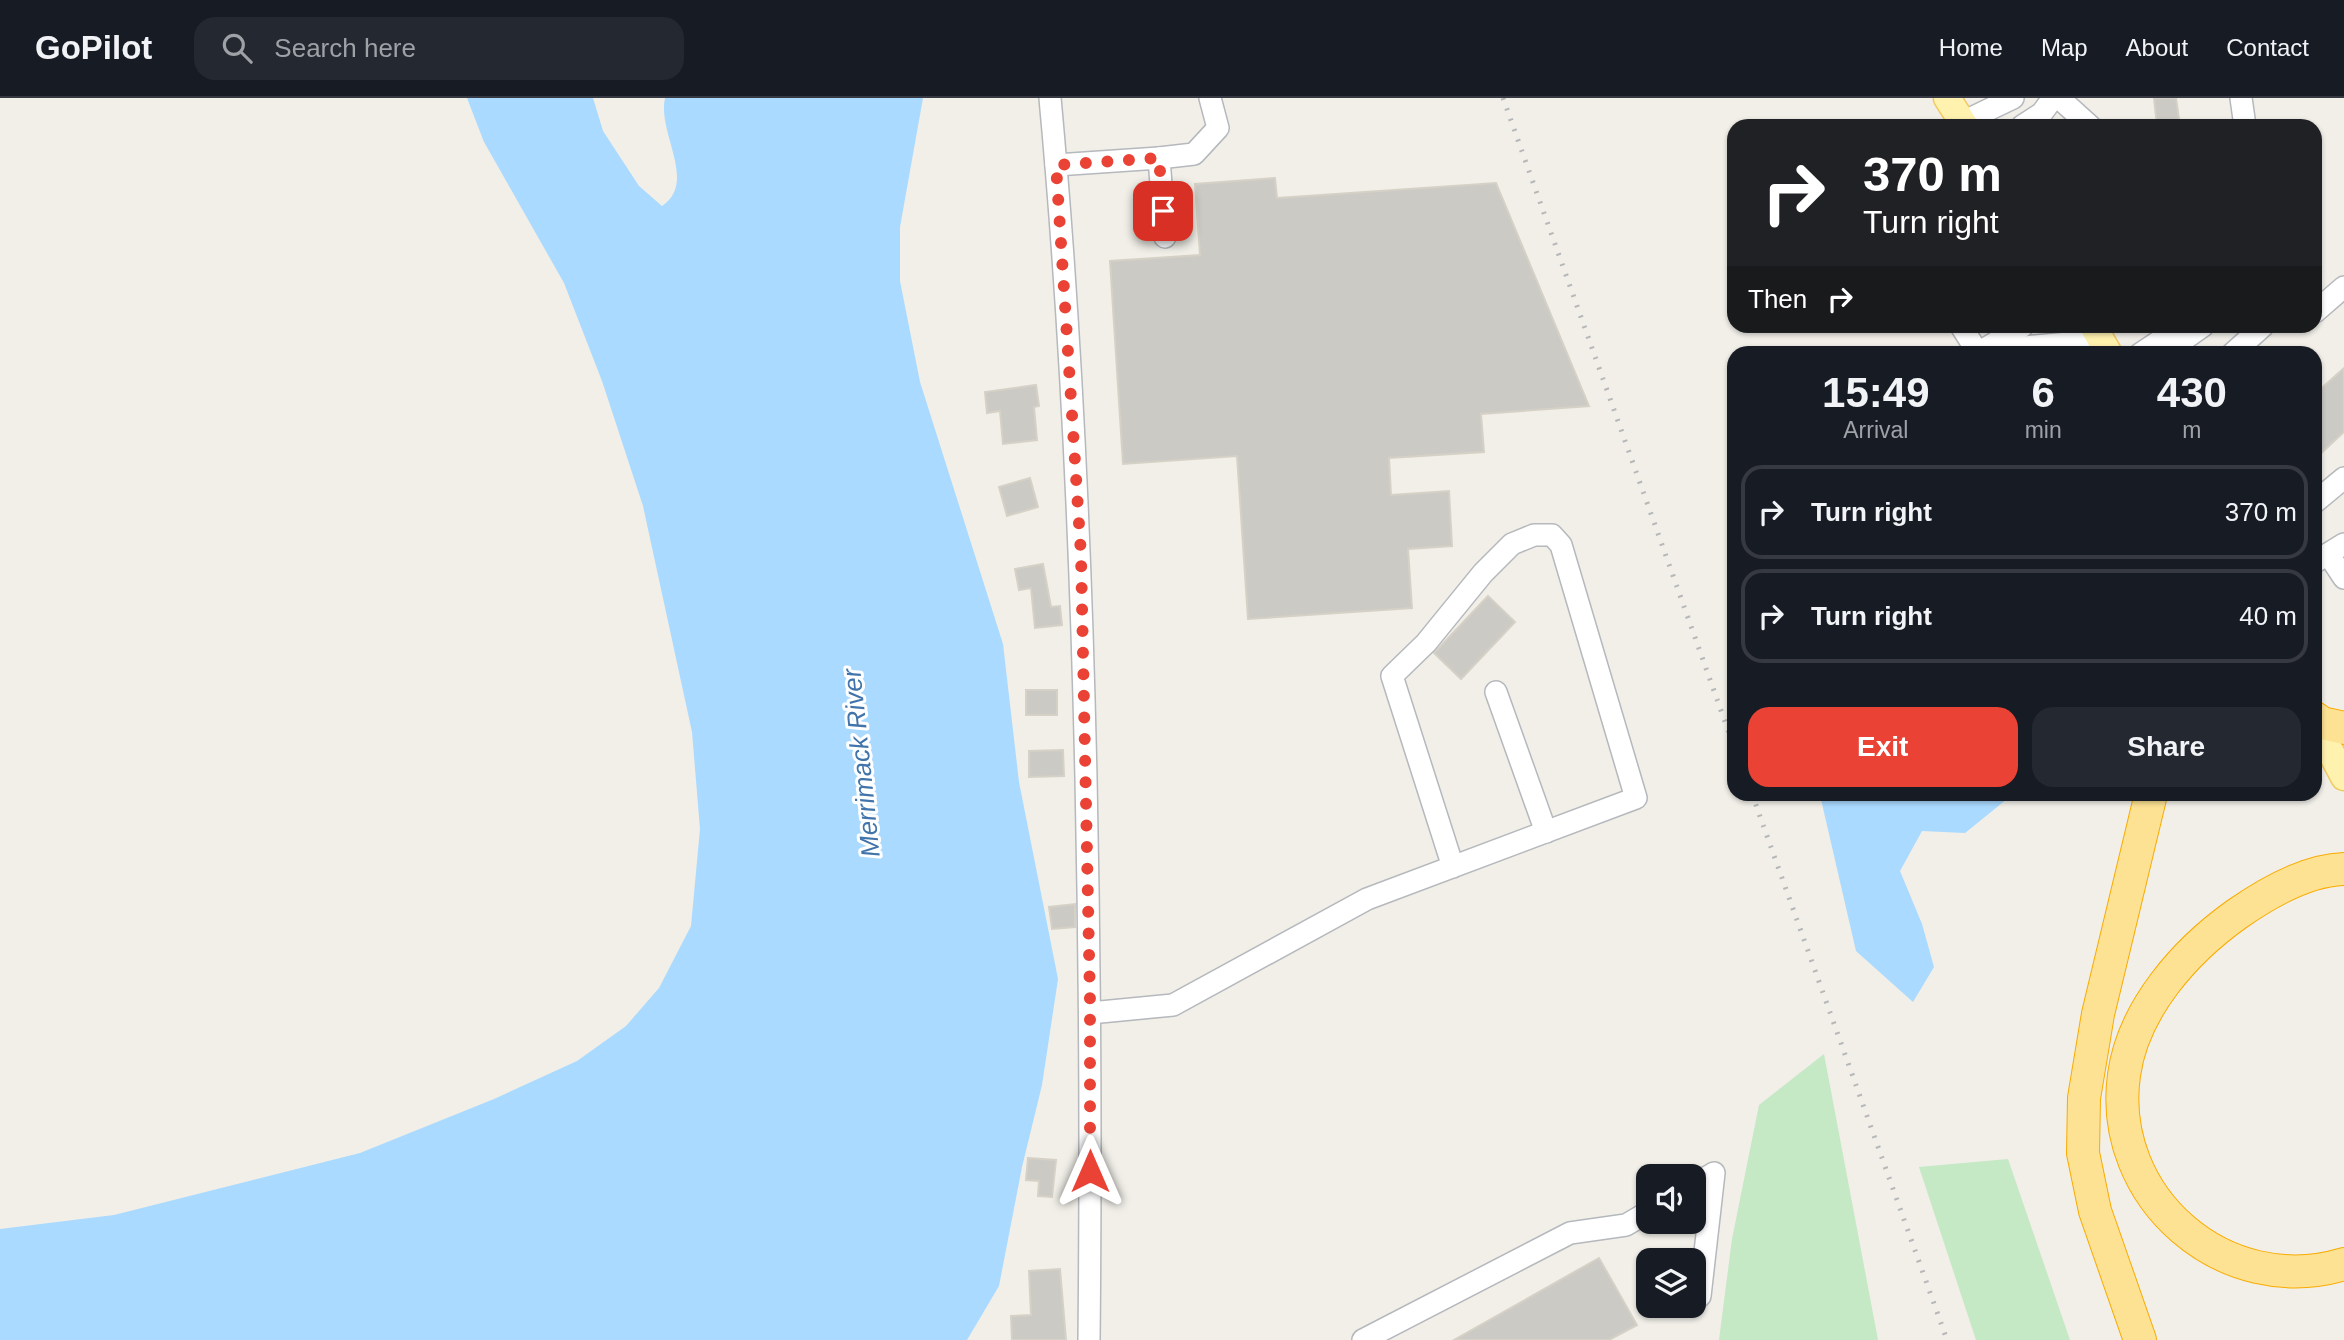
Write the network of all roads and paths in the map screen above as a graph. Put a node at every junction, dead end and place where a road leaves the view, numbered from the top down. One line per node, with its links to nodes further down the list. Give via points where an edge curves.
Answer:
1 (1049, 98): 12 (street)
2 (1210, 98): 11 (street, via 1218,128 1194,154)
3 (2013, 98): 7 (street)
4 (2053, 98): 8 (street)
5 (2059, 98): 9 (street)
6 (2241, 98): 10 (street)
7 (1959, 116)
8 (2033, 119)
9 (2082, 119)
10 (2244, 119)
11 (1159, 158): 12 (street); 13 (street)
12 (1056, 165): 37 (street, via 1081,555)
13 (1165, 237)
14 (2344, 287): 15 (street)
15 (2322, 306)
16 (2005, 333): 20 (street)
17 (2255, 333): 23 (street)
18 (2176, 335): 22 (street)
19 (2101, 340): 21 (street)
20 (1987, 346)
21 (2036, 346)
22 (2155, 346)
23 (2241, 346)
24 (2344, 478): 25 (street)
25 (2322, 496)
26 (2329, 553): 27 (street)
27 (2344, 578)
28 (1496, 692): 34 (street)
29 (2322, 723): 30 (highway)
30 (2344, 728)
31 (2322, 734): 32 (main road)
32 (2344, 777)
33 (2149, 801): 44 (highway, via 2098,1014 2084,1098 2083,1153 2095,1211)
34 (1546, 832): 35 (street); 35 (street, via 1636,798 1561,545 1552,535 1535,535 1512,544 1392,676)
35 (1452, 867): 37 (street, via 1367,899 1174,1005)
36 (2344, 869): 41 (highway, via 2313,876 2266,896 2193,951 2139,1023 2123,1093 2127,1134 2143,1179 2166,1214 2193,1237 2233,1260 2266,1270 2302,1272)
37 (1090, 1013): 42 (street)
38 (1706, 1178): 40 (street, via 1714,1173)
39 (1636, 1220): 43 (street, via 1626,1226 1570,1233)
40 (1705, 1248)
41 (2344, 1264)
42 (1088, 1340)
43 (1363, 1340)
44 (2140, 1340)

